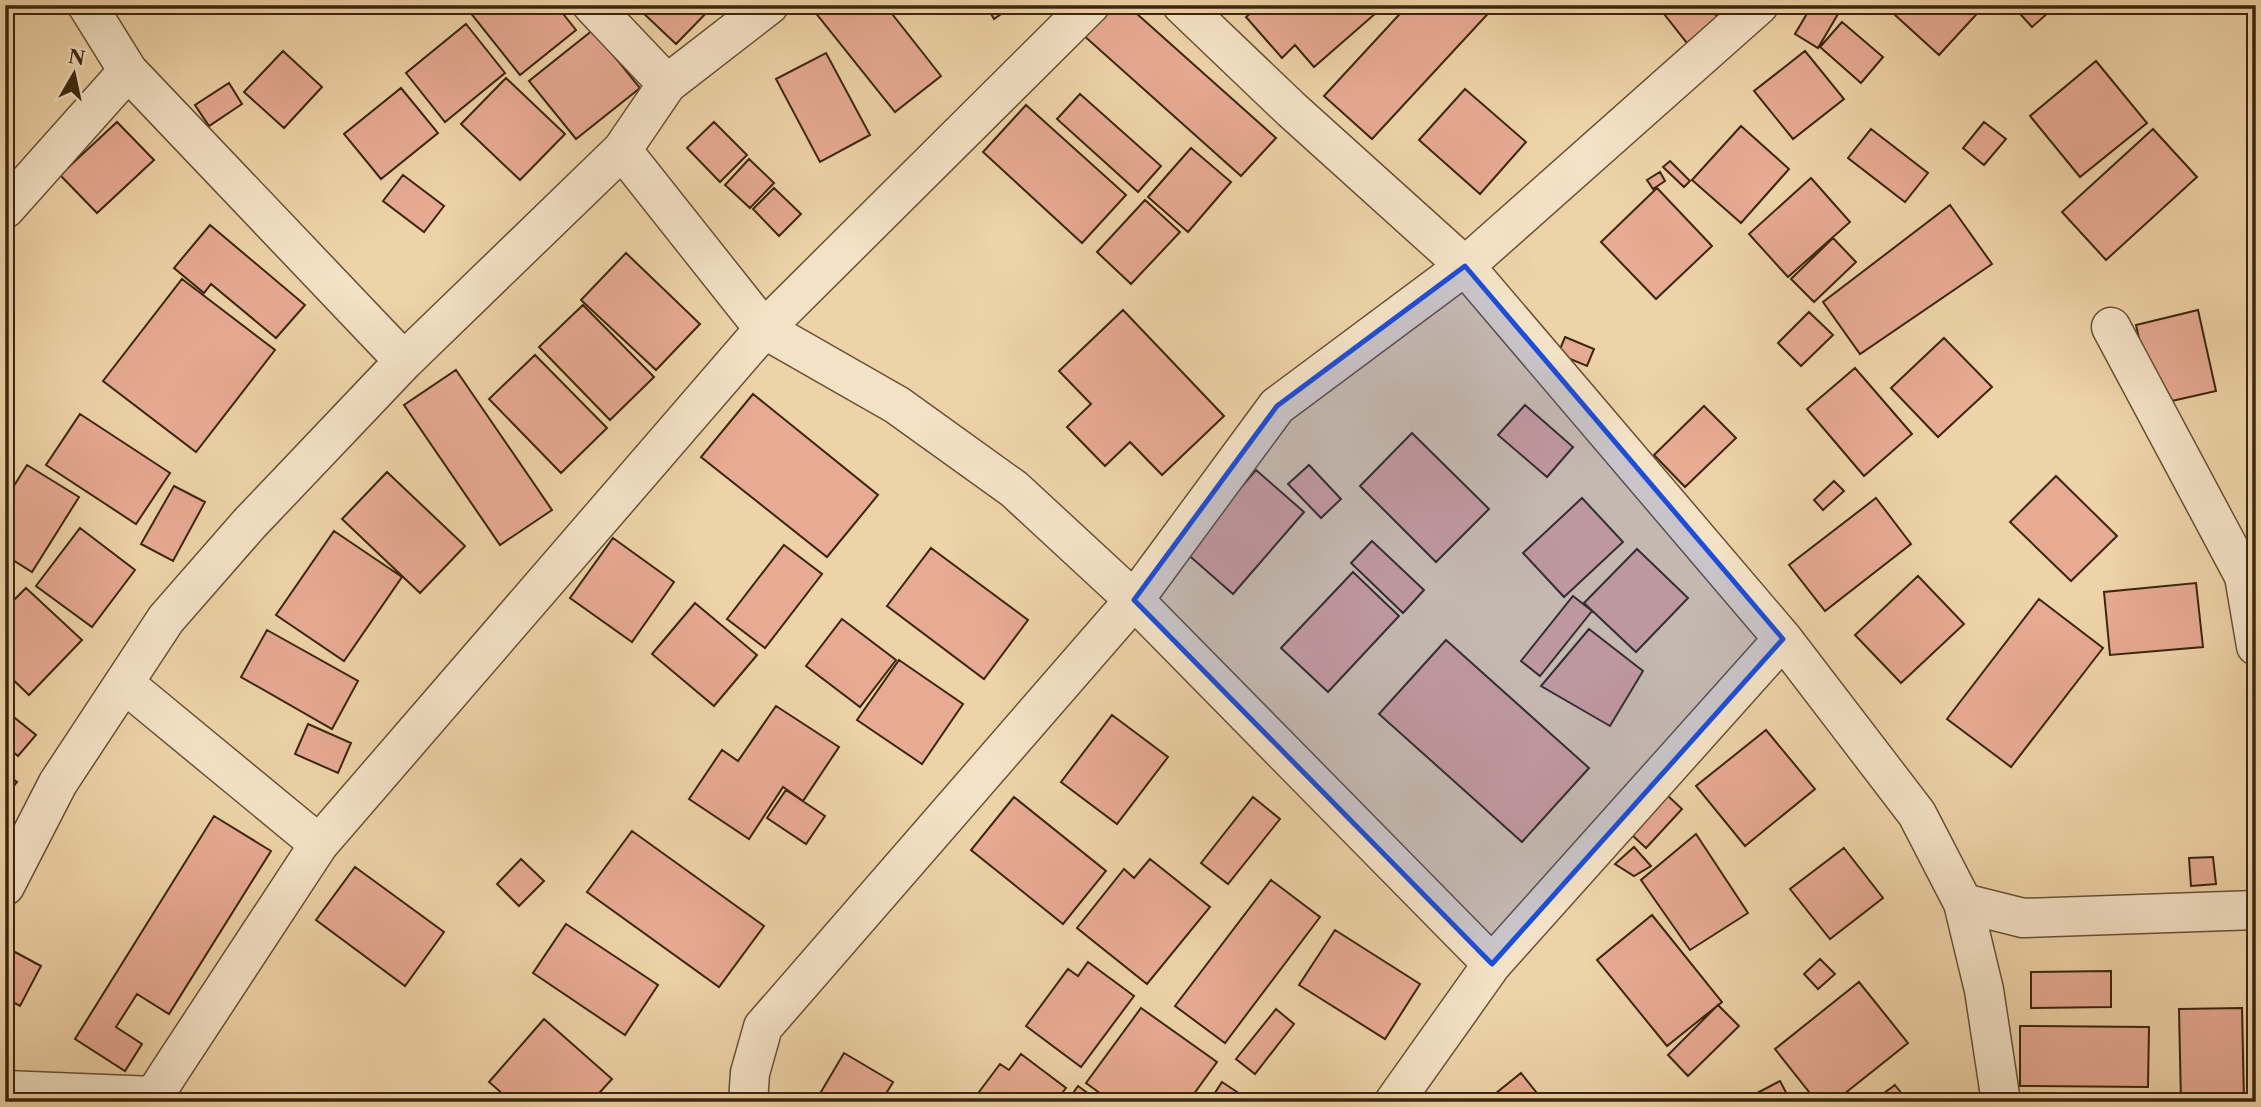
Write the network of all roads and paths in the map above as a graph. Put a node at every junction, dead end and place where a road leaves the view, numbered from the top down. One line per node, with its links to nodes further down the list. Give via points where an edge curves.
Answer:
1 (87, 5): 7 (street)
2 (592, 5): 8 (street)
3 (769, 5): 8 (street)
4 (1090, 5): 13 (street)
5 (1182, 5): 11 (street)
6 (1759, 5): 11 (street)
7 (128, 71): 10 (street); 14 (street)
8 (667, 84): 9 (street)
9 (622, 150): 13 (street); 14 (street)
10 (5, 209)
11 (1465, 266): 15 (street, via 1277,406); 16 (street)
12 (2111, 327): 17 (street, via 2244,576)
13 (764, 329): 15 (street, via 897,405 958,447 1014,489); 19 (street)
14 (404, 361): 18 (street, via 174,610)
15 (1135, 600): 23 (street); 26 (street, via 763,1027 750,1073)
16 (1783, 639): 21 (street, via 1917,814); 23 (street)
17 (2256, 646)
18 (125, 684): 19 (street); 20 (street, via 58,783)
19 (319, 844): 25 (street)
20 (5, 886)
21 (1964, 903): 22 (street, via 2022,918); 28 (street, via 1984,990)
22 (2256, 910)
23 (1492, 964): 27 (street)
24 (5, 1090): 25 (street)
25 (154, 1099)
26 (748, 1102)
27 (1394, 1102)
28 (2001, 1102)

